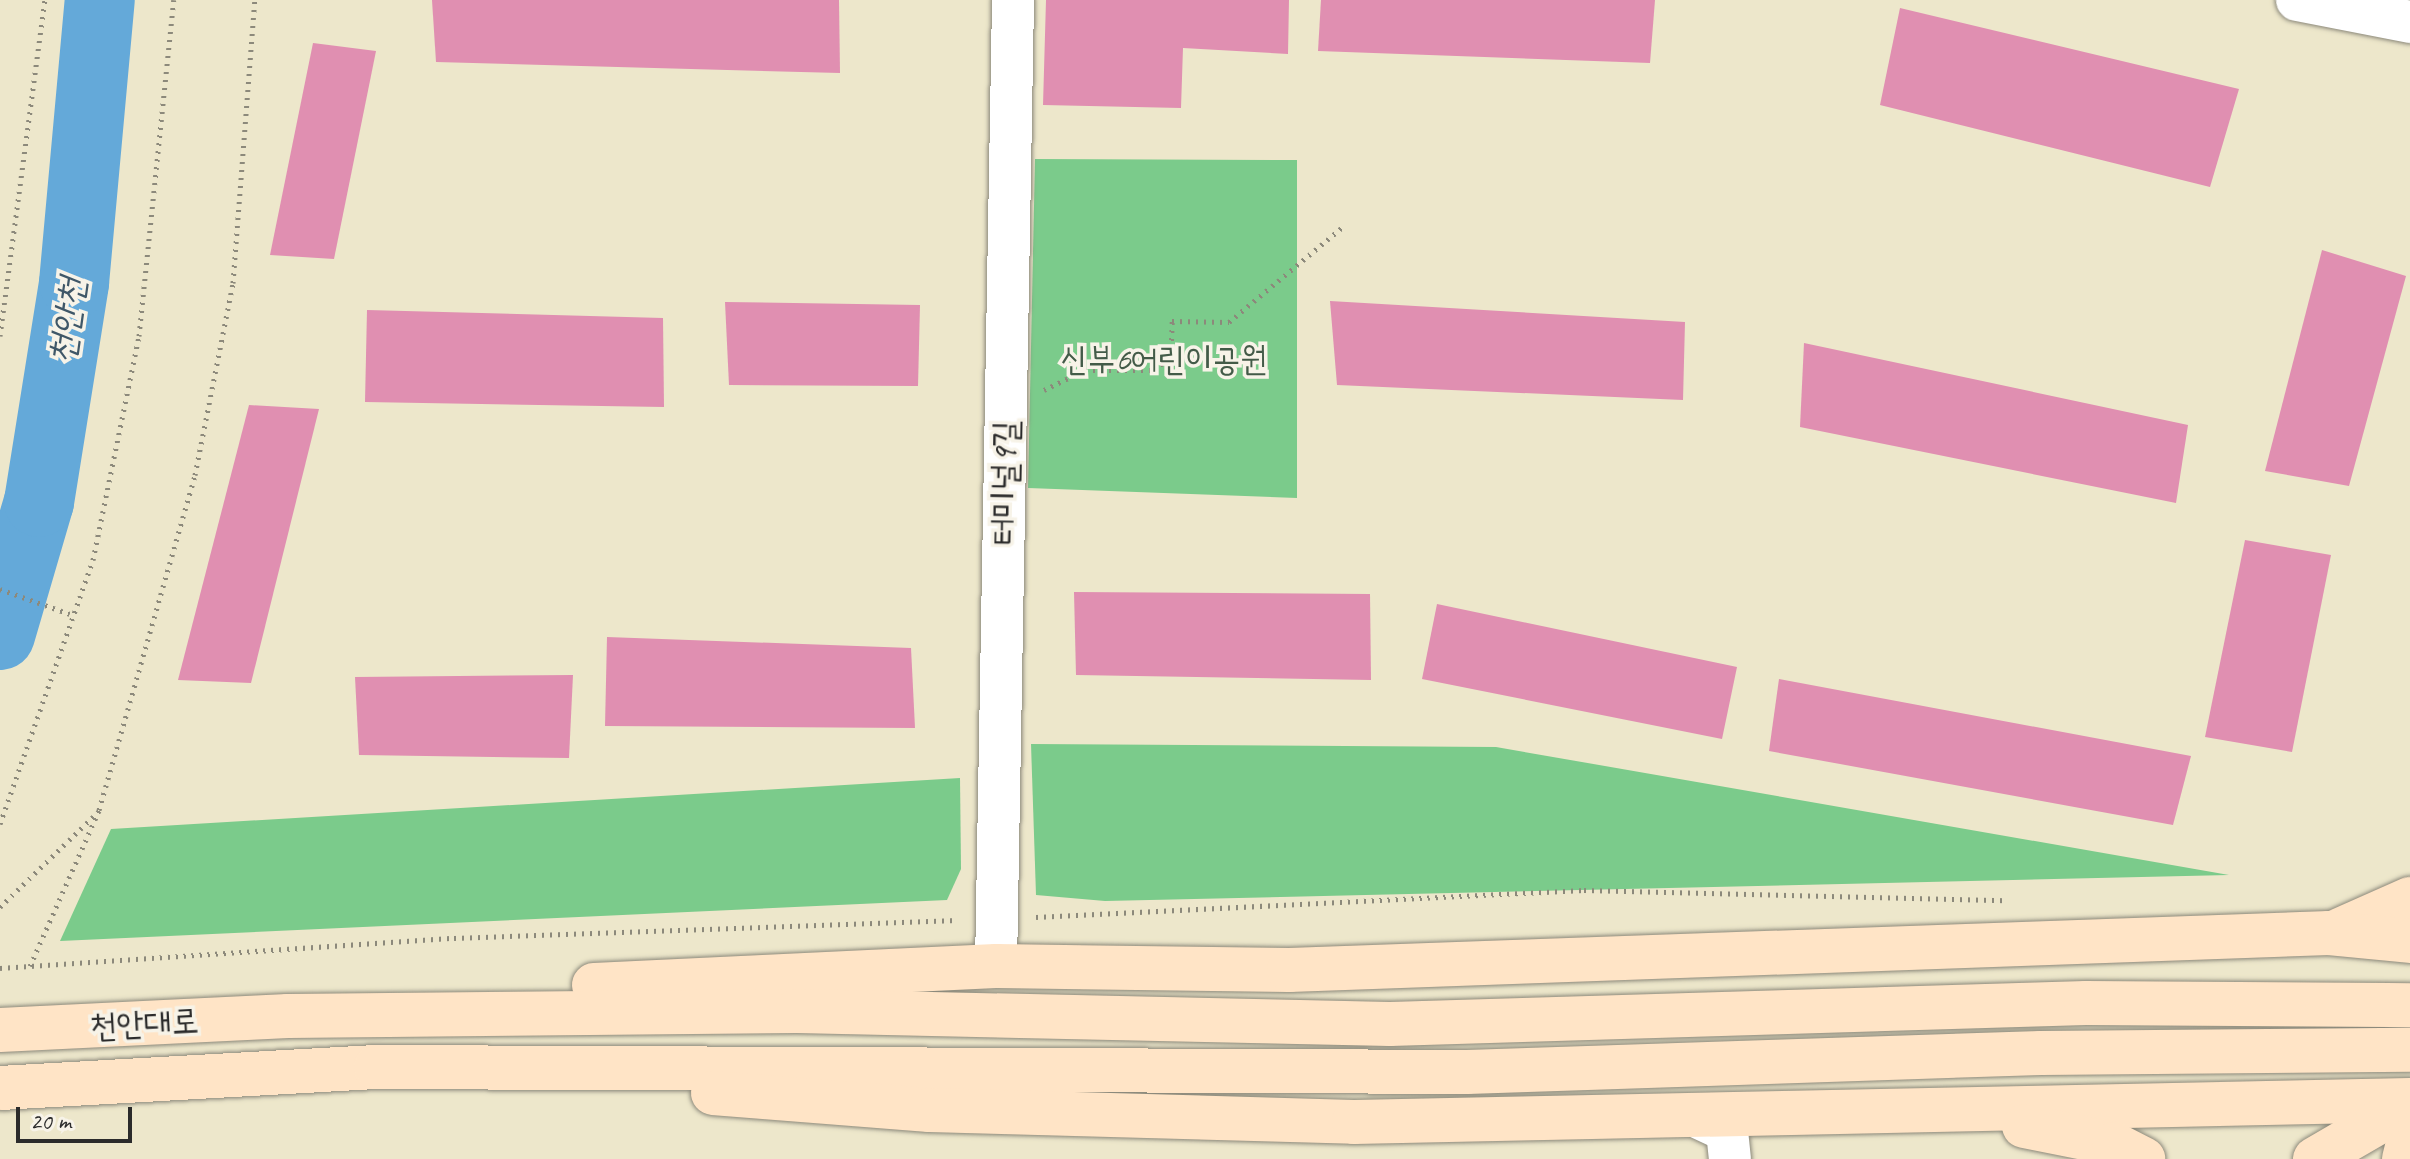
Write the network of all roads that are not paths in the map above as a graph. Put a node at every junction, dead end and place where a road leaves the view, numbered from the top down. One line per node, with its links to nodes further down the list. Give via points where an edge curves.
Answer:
1 (1013, 0): 8 (street, 터미널9길)
2 (2297, 0): 3 (street)
3 (2358, 6): 4 (street)
4 (2410, 22)
5 (2410, 899): 6 (main road)
6 (2329, 933): 7 (main road); 8 (main road, via 1289,970)
7 (2410, 941)
8 (996, 966): 10 (main road, via 603,984)
9 (2410, 1005): 10 (main road, via 2086,1003 1390,1024 1032,1021 797,1011)
10 (288, 1016): 11 (main road, 천안대로)
11 (0, 1030)
12 (2410, 1050): 13 (main road, via 2041,1053 1467,1072)
13 (376, 1067): 14 (main road, 천안대로); 17 (main road, via 929,1110 1354,1122)
14 (0, 1088)
15 (2410, 1102): 16 (main road); 21 (main road)
16 (1790, 1115): 17 (main road); 20 (main road, via 2023,1126 2114,1144)
17 (1697, 1117): 19 (street, via 1727,1131)
18 (2410, 1135): 22 (main road)
19 (1730, 1159)
20 (2143, 1159)
21 (2315, 1159)
22 (2404, 1159)

